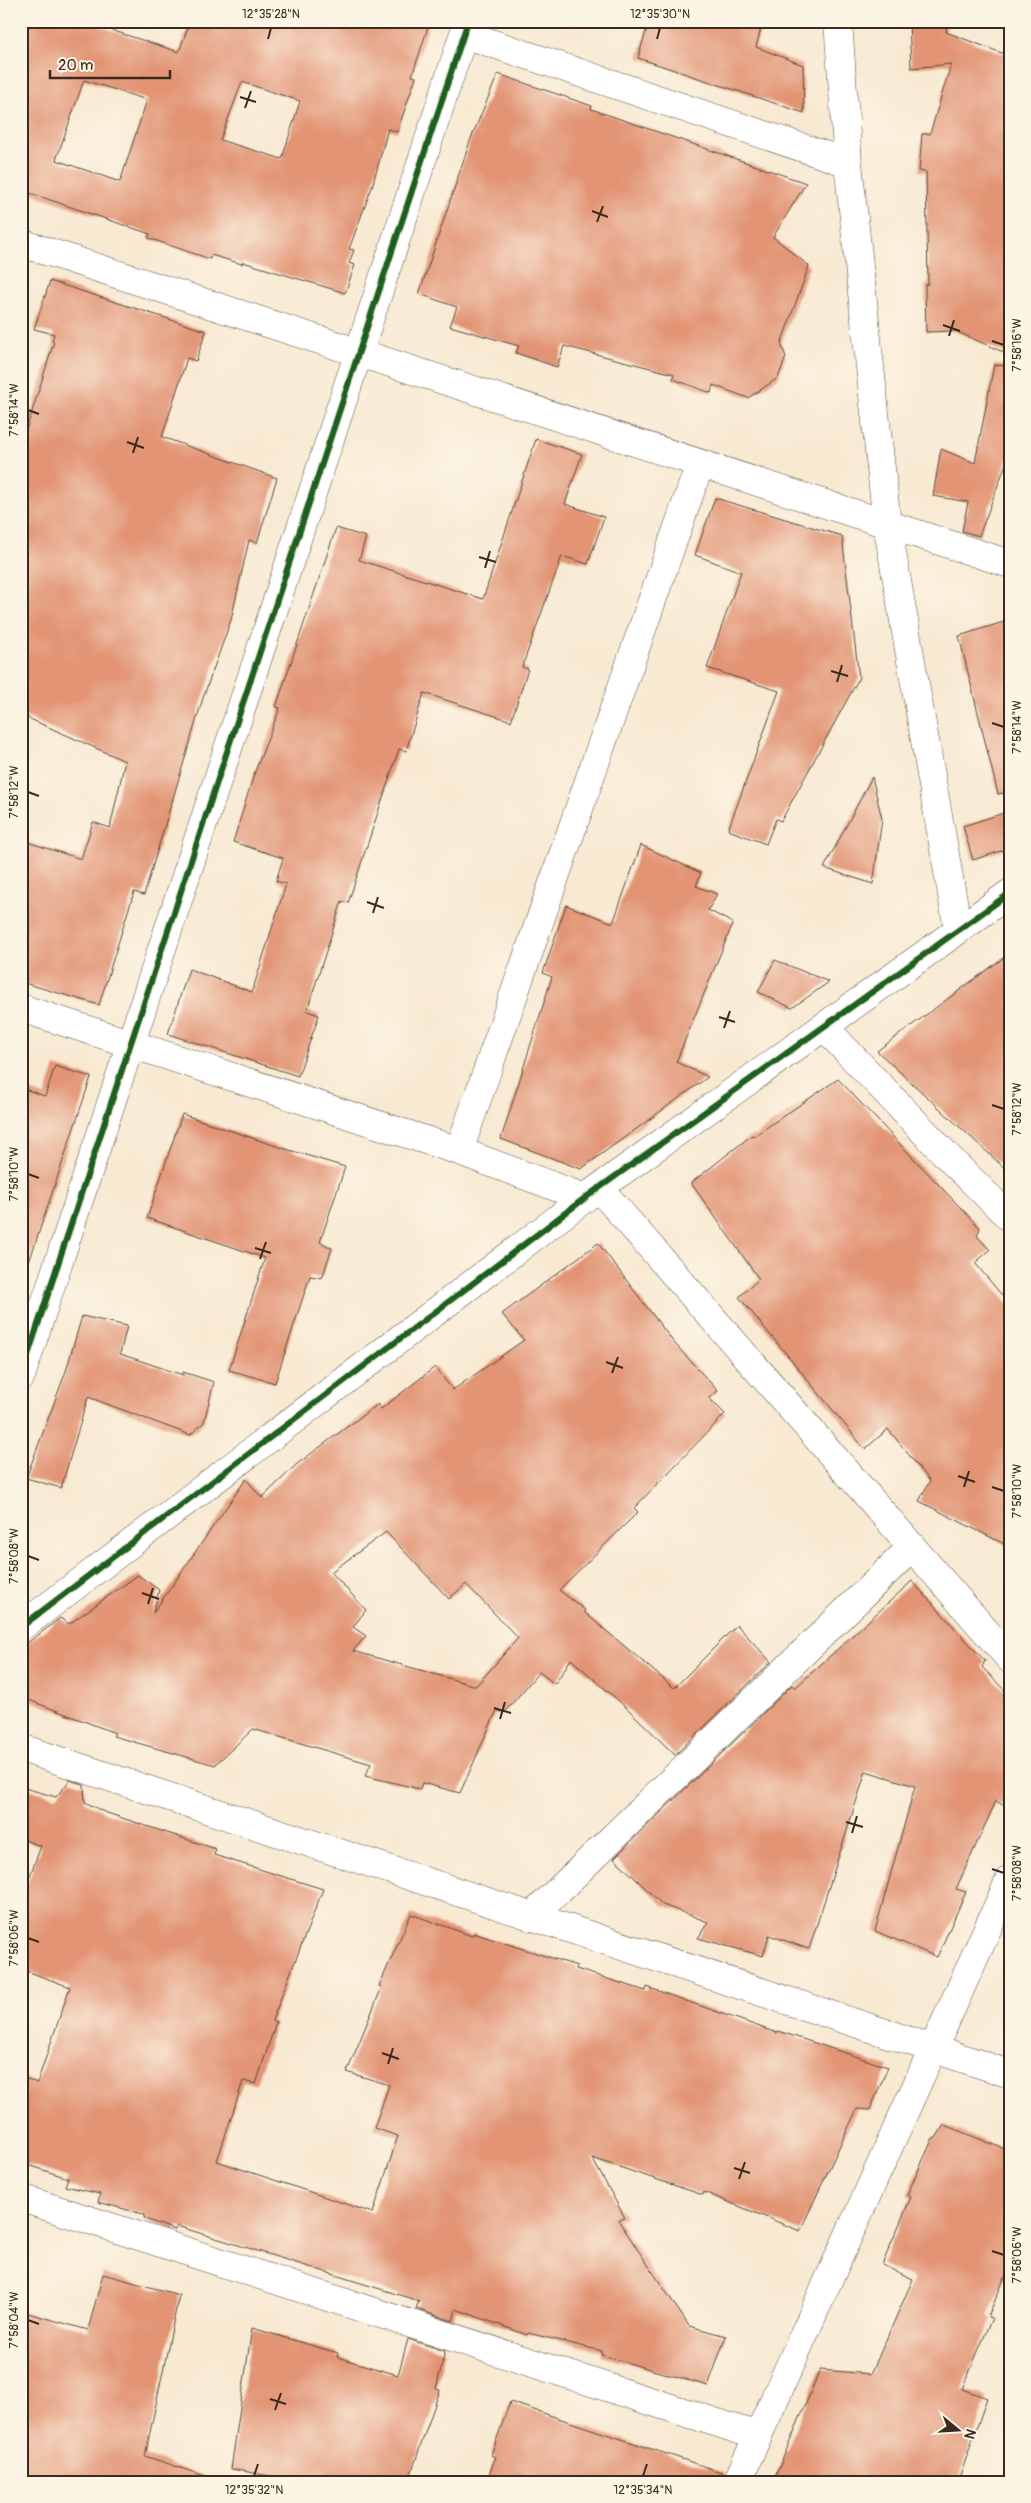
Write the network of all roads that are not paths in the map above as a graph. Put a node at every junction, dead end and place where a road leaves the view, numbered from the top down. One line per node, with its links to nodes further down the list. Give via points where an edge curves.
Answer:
1 (838, 21): 3 (street)
2 (466, 27): 3 (street); 5 (street)
3 (848, 163): 7 (street)
4 (21, 243): 5 (street)
5 (360, 351): 6 (street); 13 (street)
6 (700, 464): 7 (street); 14 (street)
7 (887, 524): 8 (street); 10 (street)
8 (1010, 564)
9 (1010, 893): 10 (street)
10 (958, 929): 12 (street)
11 (21, 1008): 13 (street)
12 (824, 1027): 15 (street); 16 (street)
13 (131, 1043): 14 (street); 17 (street)
14 (459, 1151): 15 (street)
15 (592, 1193): 18 (street); 19 (street)
16 (1010, 1218)
17 (21, 1376)
18 (912, 1547): 20 (street); 23 (street)
19 (21, 1627)
20 (1010, 1660)
21 (21, 1748): 23 (street)
22 (1010, 1879): 24 (street)
23 (530, 1917): 24 (street)
24 (934, 2049): 25 (street); 27 (street)
25 (1010, 2074)
26 (21, 2198): 27 (street)
27 (758, 2436): 28 (street)
28 (737, 2482)

